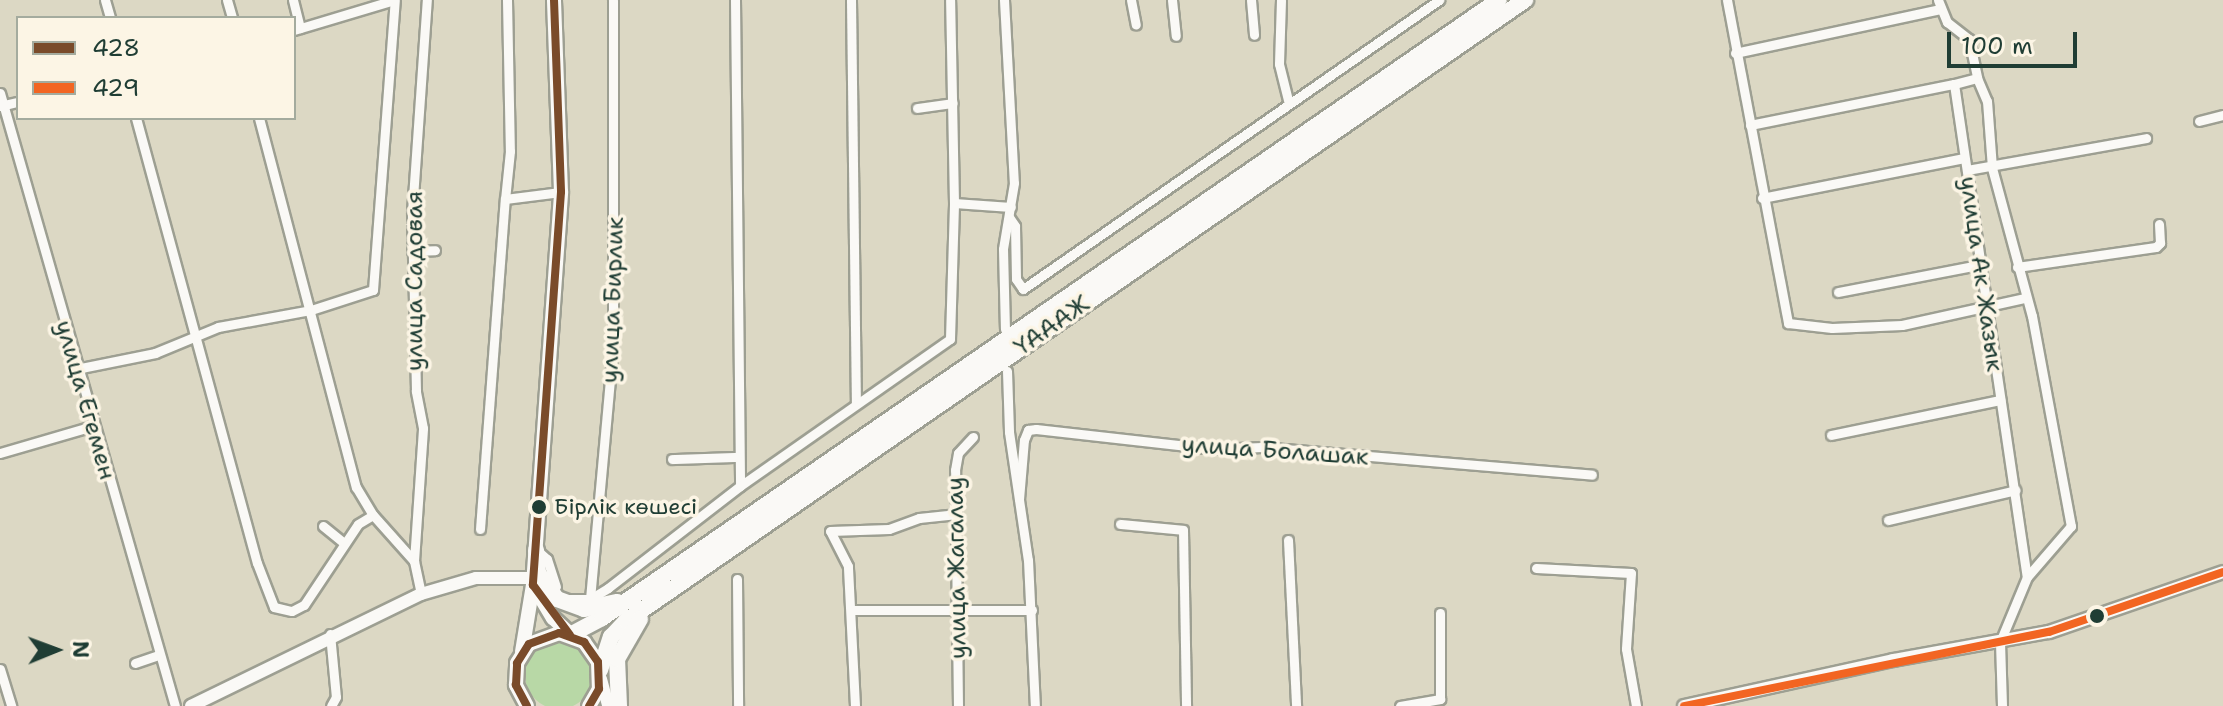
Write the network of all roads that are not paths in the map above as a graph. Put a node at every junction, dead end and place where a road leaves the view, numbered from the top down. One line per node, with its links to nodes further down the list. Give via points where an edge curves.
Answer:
1 (395, 0): 20 (street); 53 (street, via 376,285)
2 (427, 0): 47 (street, улица Садовая)
3 (507, 0): 42 (street, via 510,151)
4 (554, 0): 40 (main road)
5 (613, 0): 88 (street, улица Бирлик, via 613,344)
6 (735, 0): 64 (street)
7 (851, 0): 59 (street)
8 (950, 0): 27 (street)
9 (1004, 0): 44 (street, via 1012,128)
10 (1131, 0): 19 (street)
11 (1172, 0): 22 (street)
12 (1251, 0): 21 (street)
13 (1281, 0): 28 (street, via 1279,64)
14 (1439, 0): 28 (street)
15 (1499, 0): 86 (highway, ҮАААЖ)
16 (1525, 0): 87 (highway, ҮАААЖ)
17 (1727, 0): 23 (street)
18 (1939, 5): 23 (street); 24 (street, via 1947,22 1969,39)
19 (1136, 25)
20 (297, 29)
21 (1254, 35)
22 (1176, 36)
23 (1735, 53): 35 (street)
24 (1977, 78): 25 (street); 38 (street, улица Ак Жазык, via 1987,101)
25 (1954, 84): 35 (street); 37 (street, улица Ак Жазык)
26 (0, 93): 29 (street, улица Егемен)
27 (953, 103): 30 (street); 43 (street)
28 (1289, 104): 44 (street, via 1023,289 1016,279)
29 (2, 105): 56 (street, улица Егемен)
30 (917, 108)
31 (2223, 115): 34 (street)
32 (137, 120): 55 (street)
33 (260, 120): 53 (street)
34 (2199, 121)
35 (1750, 125): 41 (street)
36 (2146, 138): 38 (street)
37 (1964, 158): 39 (street, улица Ак Жазык); 41 (street)
38 (1992, 168): 39 (street); 49 (street, улица Ак Жазык)
39 (1967, 170): 48 (street, улица Ак Жазык)
40 (561, 192): 42 (street); 78 (main road)
41 (1762, 198): 52 (street, via 1788,323 1832,328 1902,325)
42 (505, 199): 75 (street)
43 (954, 203): 44 (street); 59 (street, via 950,339)
44 (1010, 212): 54 (street, via 1003,249)
45 (2159, 224): 49 (street, via 2156,247)
46 (435, 250): 47 (street)
47 (412, 251): 79 (street, улица Садовая, via 416,391 423,428)
48 (1978, 265): 50 (street); 52 (street, улица Ак Жазык)
49 (2017, 267): 51 (street, улица Ак Жазык)
50 (1838, 292)
51 (2025, 298): 52 (street); 82 (street, улица Ак Жазык, via 2071,526)
52 (1984, 307): 58 (street, улица Ак Жазык)
53 (311, 310): 55 (street); 71 (street, via 356,487)
54 (1005, 329)
55 (197, 334): 56 (street, via 155,353); 77 (street, via 257,563 274,607 284,611 304,605)
56 (76, 369): 60 (street, улица Егемен)
57 (1007, 371): 69 (street)
58 (2000, 400): 61 (street); 68 (street, улица Ак Жазык)
59 (856, 403): 67 (street)
60 (93, 426): 63 (street); 97 (street, улица Егемен)
61 (1831, 435)
62 (973, 437): 70 (street, улица Жагалау, via 958,453)
63 (0, 453)
64 (737, 457): 65 (street); 67 (street)
65 (672, 459)
66 (1592, 475): 69 (street, улица Болашак, via 1262,447 1214,449 1036,429 1028,430 1024,440)
67 (740, 486): 88 (street)
68 (2016, 490): 72 (street); 82 (street, улица Ак Жазык)
69 (1019, 499): 90 (street)
70 (955, 514): 89 (street, via 919,518 889,529 830,531 848,566); 91 (street, улица Жагалау)
71 (373, 515): 77 (street, via 366,516); 79 (street)
72 (1888, 520)
73 (1120, 524): 115 (street, via 1183,530)
74 (323, 526): 77 (street)
75 (480, 529)
76 (1288, 540): 116 (street)
77 (344, 543)
78 (536, 550): 84 (main road); 86 (highway, via 542,582 564,603 596,609); 88 (street, via 547,559 565,598)
79 (414, 561): 85 (street)
80 (1536, 568): 118 (street, via 1631,573 1626,649)
81 (2223, 572): 95 (main road, via 2061,629)
82 (2027, 577): 95 (street, улица Ак Жазык)
83 (737, 579): 111 (street)
84 (532, 587): 85 (main road, via 476,578); 94 (main road); 96 (main road)
85 (421, 594): 93 (main road)
86 (629, 597): 94 (highway, ҮАААЖ)
87 (660, 598): 100 (highway, ҮАААЖ, via 620,625); 110 (highway, via 621,648 615,673)
88 (590, 599)
89 (853, 610): 91 (street); 112 (street)
90 (1032, 610): 91 (street); 114 (street)
91 (957, 611): 113 (street, улица Жагалау)
92 (1440, 613): 117 (street, via 1440,699)
93 (330, 634): 102 (main road); 105 (street, via 336,697)
94 (570, 635): 96 (main road, via 538,638); 100 (main road, via 590,648)
95 (2000, 642): 119 (main road); 120 (street)
96 (522, 652): 101 (main road)
97 (158, 655): 98 (street); 104 (street, улица Егемен)
98 (135, 663)
99 (0, 669): 103 (street)
100 (601, 674): 108 (main road); 109 (main road)
101 (516, 685): 106 (main road); 107 (main road)
102 (198, 705)
103 (11, 706)
104 (175, 706)
105 (331, 706)
106 (518, 706)
107 (527, 706)
108 (589, 706)
109 (608, 706)
110 (619, 706)
111 (738, 706)
112 (855, 706)
113 (958, 706)
114 (1035, 706)
115 (1186, 706)
116 (1296, 706)
117 (1400, 706)
118 (1636, 706)
119 (1684, 706)
120 (2002, 706)

